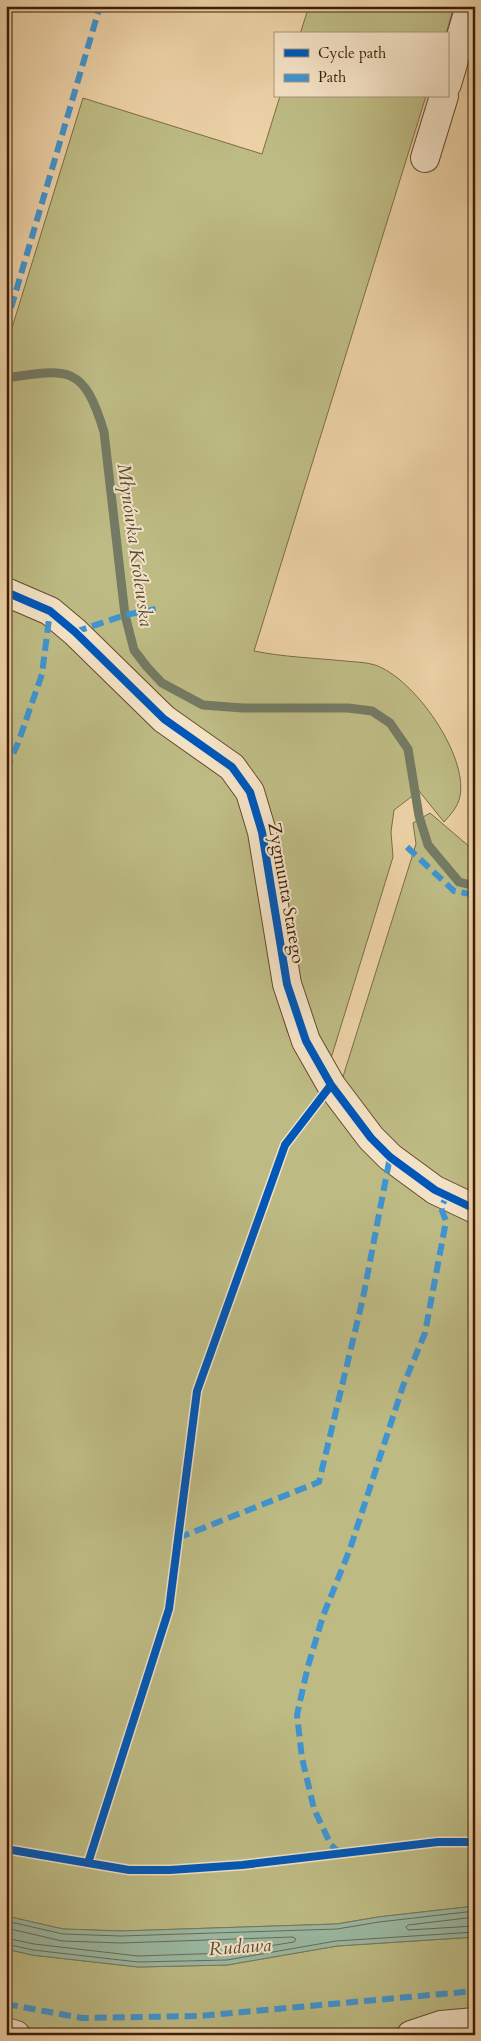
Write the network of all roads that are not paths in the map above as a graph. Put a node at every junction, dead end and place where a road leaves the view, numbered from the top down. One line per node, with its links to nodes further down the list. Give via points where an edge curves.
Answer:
1 (470, 6): 2 (street)
2 (448, 81)
3 (443, 98): 4 (street)
4 (425, 158)
5 (6, 592): 6 (street, Zygmunta Starego, via 50,611 164,719 232,767 250,792 262,832 286,984 306,1041 331,1085 371,1138 390,1157 435,1190)
6 (475, 1209)
7 (475, 2022): 10 (street, via 442,2025)
8 (6, 2032): 9 (street)
9 (16, 2035)
10 (411, 2035)

